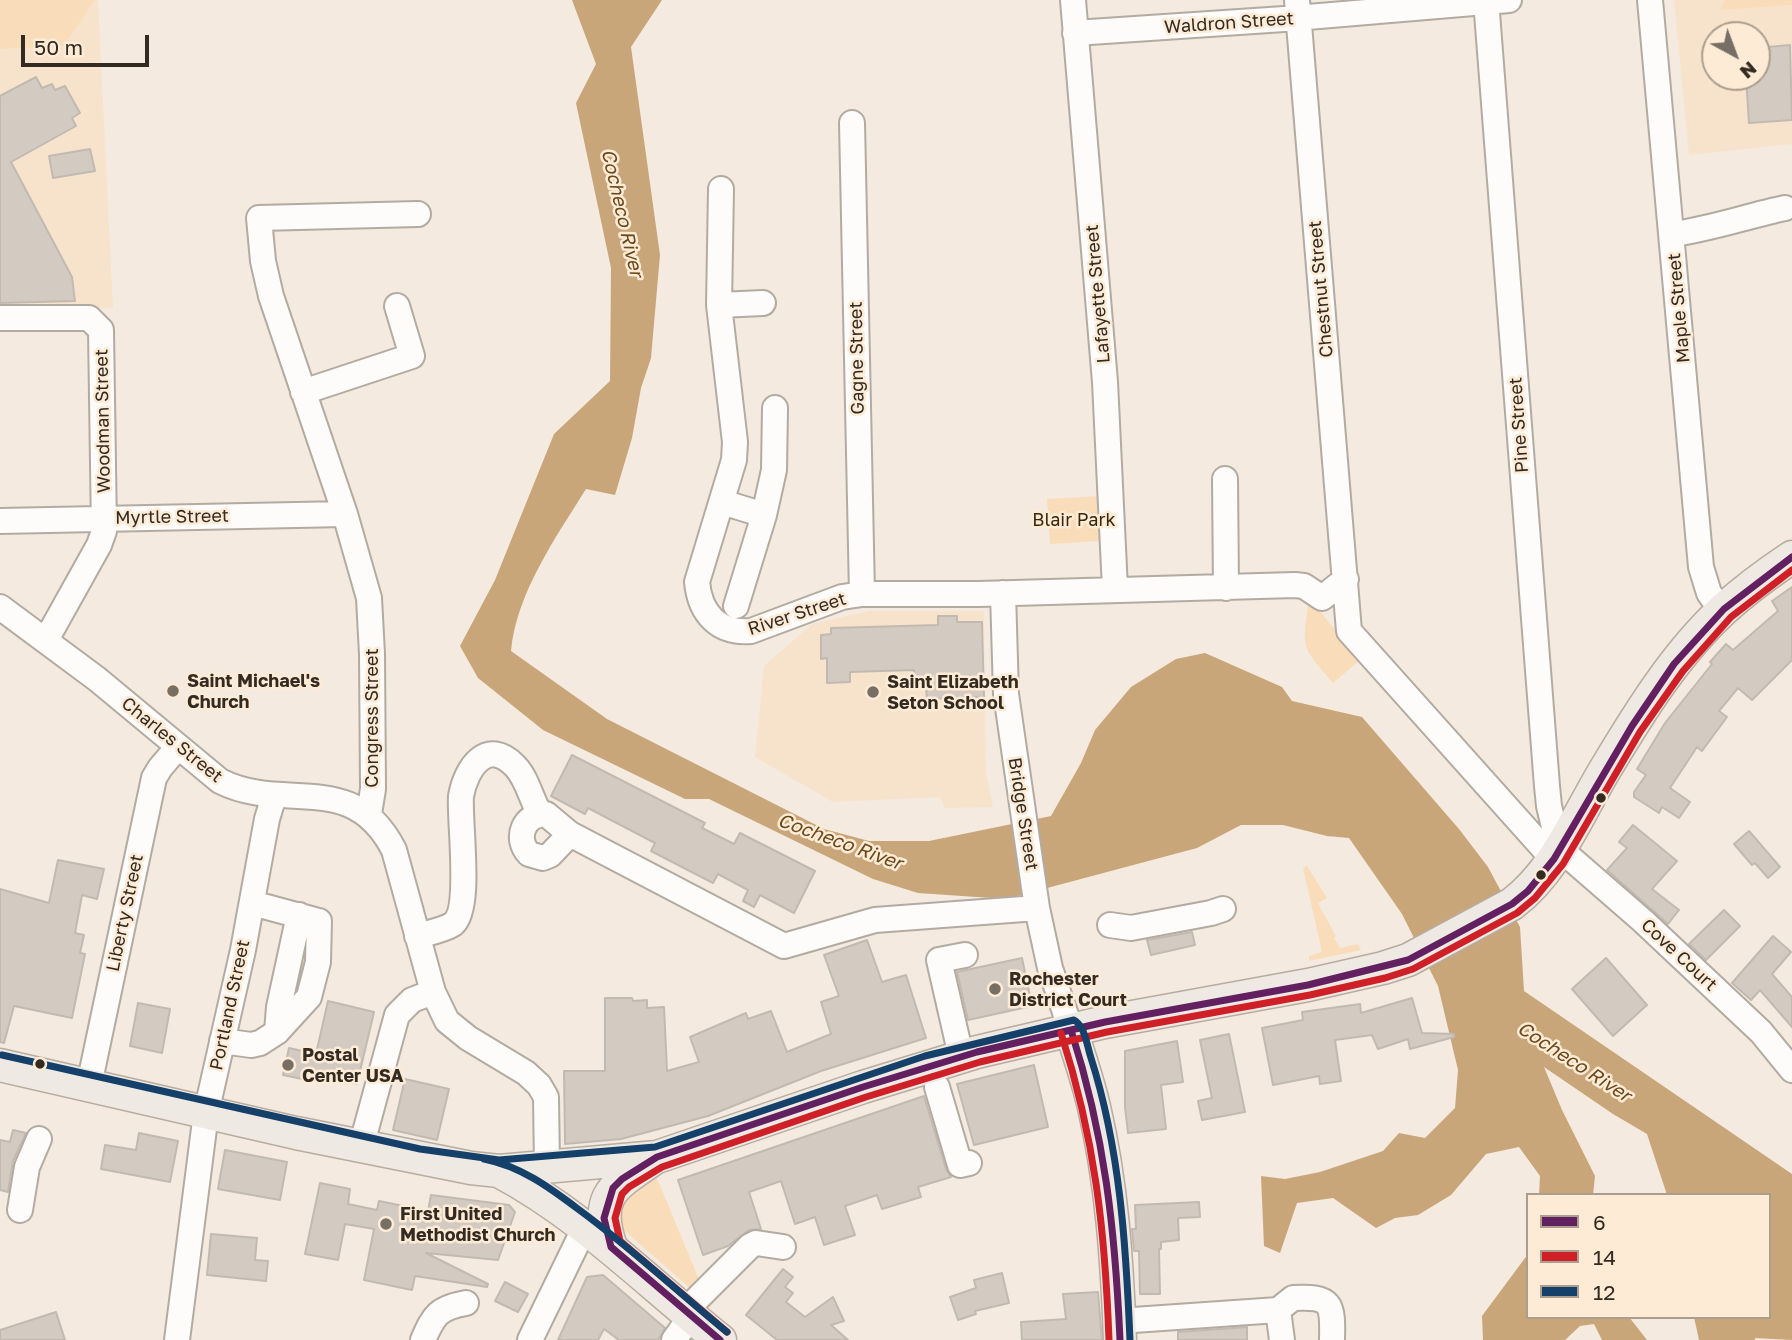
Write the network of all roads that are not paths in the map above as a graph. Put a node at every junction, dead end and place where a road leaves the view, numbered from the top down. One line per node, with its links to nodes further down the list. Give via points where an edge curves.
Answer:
1 (1073, 0): 5 (street, Lafayette Street)
2 (1494, 0): 4 (street, Waldron Street); 40 (street, Pine Street, via 1547,786)
3 (1650, 0): 10 (street, Maple Street)
4 (1297, 9): 5 (street, Waldron Street); 24 (street, Chestnut Street)
5 (1075, 33): 26 (street, Lafayette Street, via 1105,382)
6 (852, 123): 28 (street, Gagne Street)
7 (721, 189): 12 (street, River Street)
8 (1785, 208): 10 (street)
9 (418, 214): 15 (street, Congress Street, via 260,218 271,296)
10 (1673, 234): 32 (street, Maple Street, via 1701,567 1709,593)
11 (763, 303): 12 (street)
12 (719, 305): 18 (street, River Street, via 735,442)
13 (397, 306): 15 (street, via 412,356)
14 (0, 318): 21 (street, Woodman Street, via 89,318 101,330)
15 (303, 391): 19 (street, Congress Street)
16 (775, 408): 20 (street, via 774,470)
17 (1225, 479): 25 (street)
18 (722, 502): 20 (street); 28 (street, River Street, via 697,582 698,594 723,628 736,633 751,631)
19 (345, 514): 21 (street, Myrtle Street); 37 (street, Congress Street, via 372,620 373,789)
20 (764, 514): 30 (street)
21 (104, 519): 22 (street, Myrtle Street); 34 (street, Woodman Street, via 99,545)
22 (0, 522)
23 (1792, 557): 32 (main road)
24 (1346, 579): 29 (street); 33 (street)
25 (1226, 588): 26 (street, River Street); 29 (street, River Street, via 1304,586)
26 (1115, 589): 27 (street, River Street)
27 (1003, 593): 28 (street, River Street); 42 (street, Bridge Street, via 1006,694)
28 (862, 594)
29 (1322, 598): 33 (street)
30 (736, 606)
31 (0, 607): 34 (street, Charles Street)
32 (1722, 611): 40 (main road, via 1693,642 1637,719)
33 (1349, 631): 40 (street)
34 (46, 640): 35 (street, Charles Street)
35 (177, 748): 36 (street, Charles Street, via 236,789); 53 (street, Liberty Street, via 154,778)
36 (274, 796): 37 (street, Charles Street, via 342,801); 41 (street, Portland Street)
37 (369, 814): 45 (street, via 394,850)
38 (540, 814): 39 (street, via 554,819); 39 (street, via 531,818 521,833 529,854 550,855); 45 (street, via 514,766 494,753 482,757 463,782 464,885 459,918)
39 (570, 834): 42 (street, via 784,946 875,920)
40 (1556, 854): 48 (main road, via 1512,904 1408,960 1308,985); 52 (street, Cove Court, via 1643,921 1761,1032)
41 (251, 903): 49 (street, Portland Street); 49 (street, via 309,918 318,962 309,998 281,1028 251,1045)
42 (1037, 904): 48 (street, Bridge Street, via 1050,968)
43 (1223, 909): 44 (street, via 1131,928)
44 (1110, 925)
45 (417, 936): 47 (street)
46 (965, 955): 50 (street, via 939,960)
47 (433, 992): 57 (street, via 412,1000 397,1015); 60 (street, via 456,1030 539,1085 546,1097)
48 (1071, 1030): 50 (main road); 69 (main road, via 1094,1106 1109,1186)
49 (222, 1041): 55 (street, Portland Street)
50 (961, 1056): 58 (main road)
51 (0, 1065): 53 (main road)
52 (1792, 1070)
53 (89, 1085): 55 (main road)
54 (937, 1087): 59 (street, via 960,1165)
55 (206, 1113): 57 (main road); 70 (street, Portland Street)
56 (39, 1139): 62 (street, via 27,1167)
57 (361, 1147): 61 (main road)
58 (657, 1157): 60 (main road); 64 (main road, via 613,1188 604,1218)
59 (969, 1163)
60 (547, 1166): 61 (main road)
61 (499, 1171): 63 (main road)
62 (20, 1210)
63 (585, 1227): 64 (main road); 72 (street)
64 (611, 1247): 68 (main road)
65 (783, 1247): 68 (street, via 750,1246)
66 (466, 1303): 71 (street, via 433,1317)
67 (1278, 1310): 69 (street); 74 (street); 75 (street, via 1293,1298 1321,1298 1332,1309)
68 (683, 1322): 73 (main road)
69 (1119, 1331)
70 (177, 1340)
71 (423, 1340)
72 (530, 1340)
73 (720, 1340)
74 (1282, 1340)
75 (1332, 1340)

